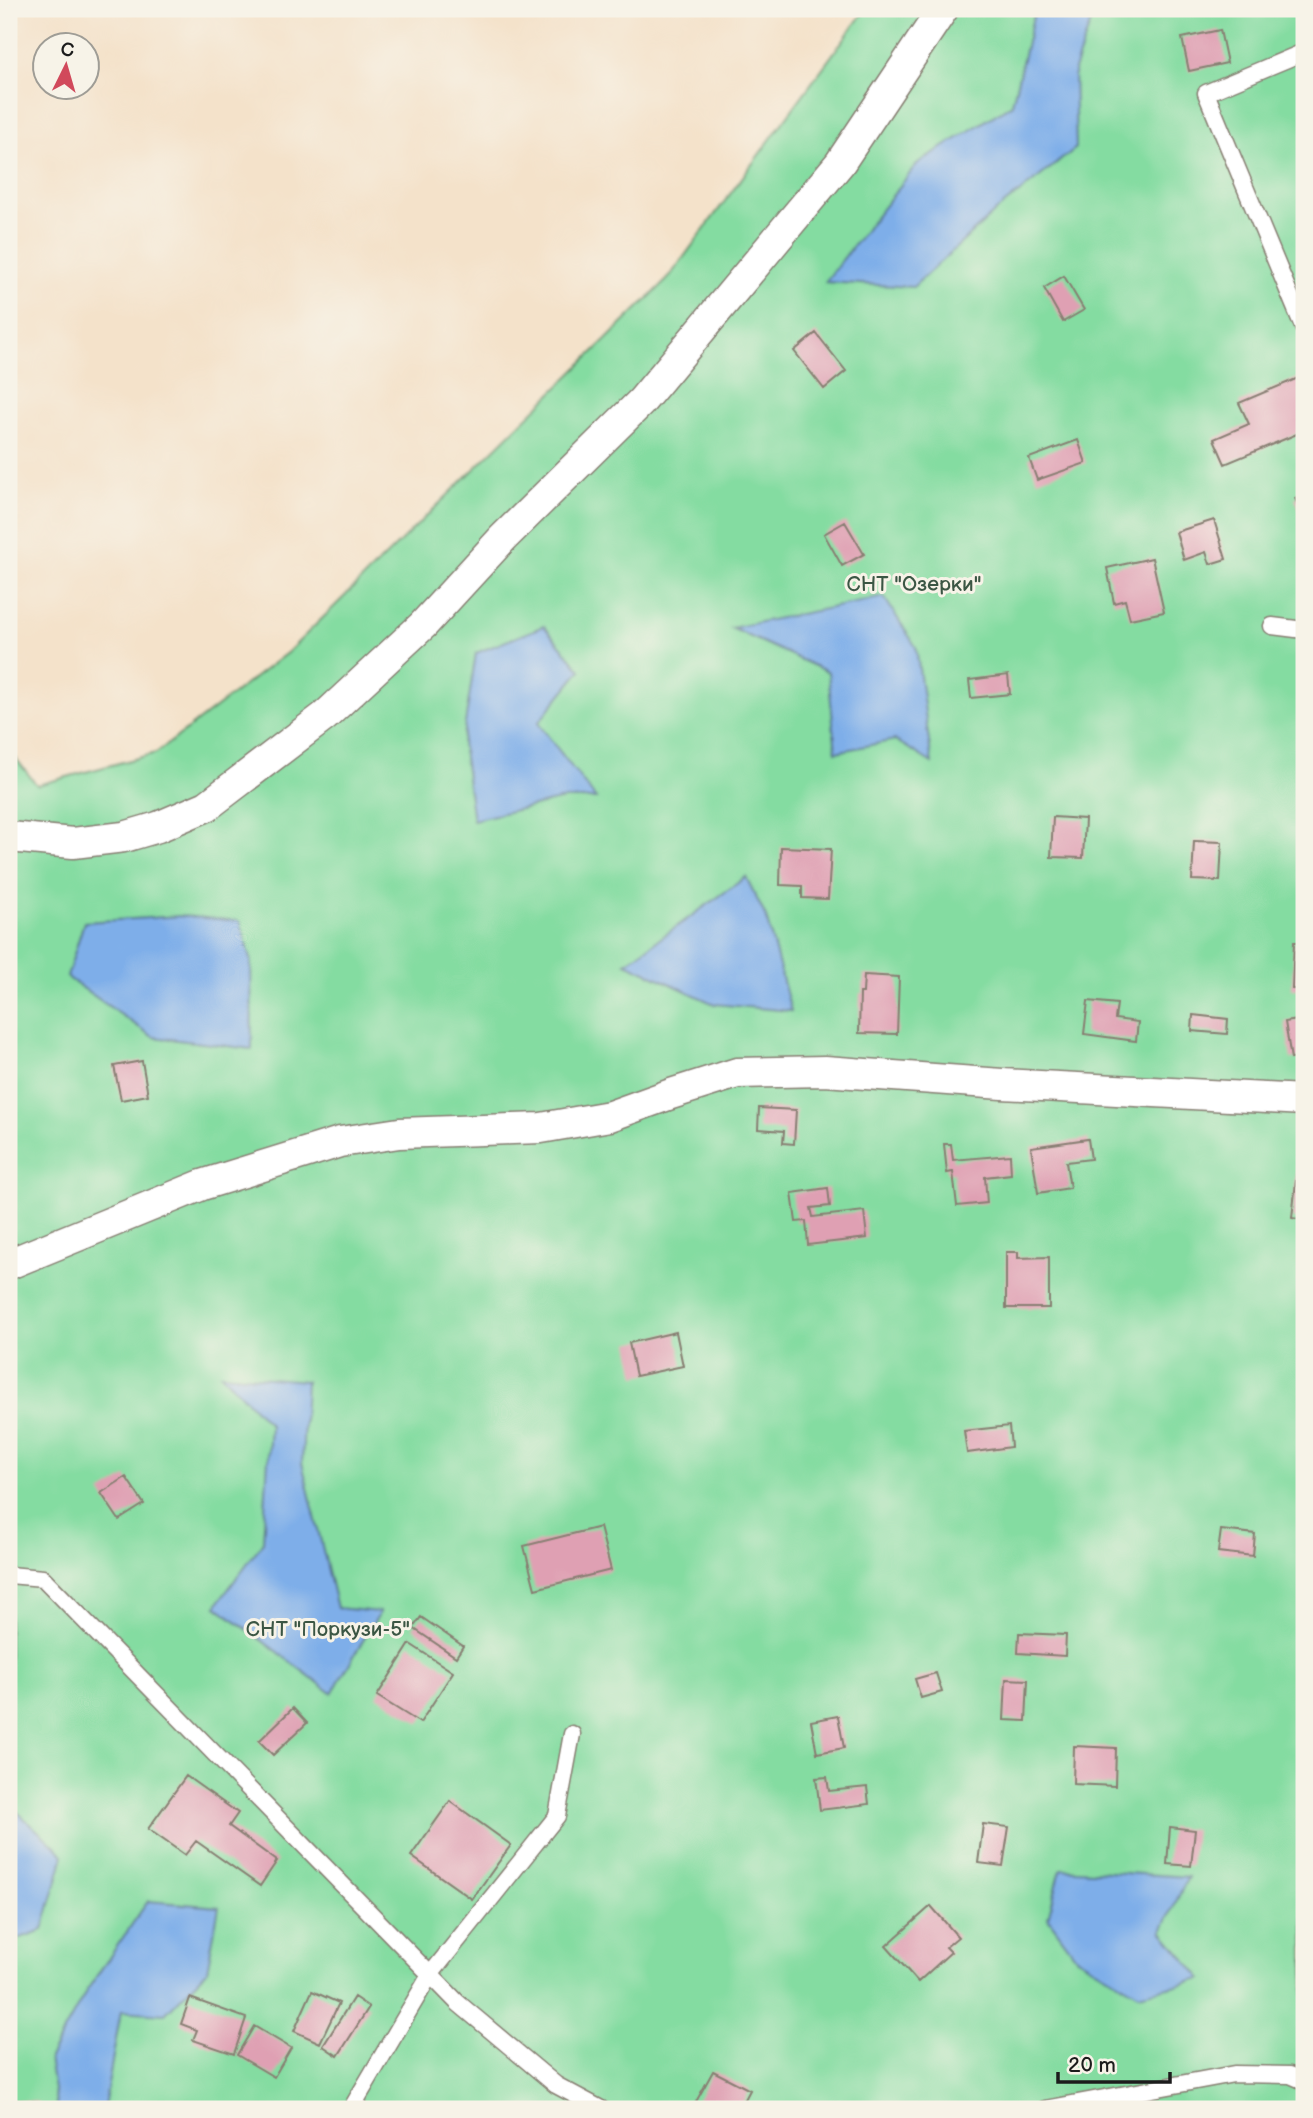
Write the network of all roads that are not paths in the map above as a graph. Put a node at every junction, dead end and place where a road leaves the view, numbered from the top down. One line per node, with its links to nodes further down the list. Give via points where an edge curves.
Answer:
1 (943, 9): 6 (street, via 841,163 640,402 423,625 325,716 207,806 158,827 74,843)
2 (1304, 52): 3 (lane, via 1206,93)
3 (1304, 329)
4 (1272, 626): 5 (lane)
5 (1304, 630)
6 (9, 837)
7 (1304, 1100): 8 (street, via 825,1071 737,1073 610,1116 541,1128 399,1133 340,1142 202,1185)
8 (9, 1264)
9 (9, 1575): 11 (lane, via 43,1578)
10 (572, 1734): 11 (lane, via 557,1816)
11 (430, 1975): 13 (lane); 14 (lane, via 556,2085)
12 (1304, 2081): 15 (lane, via 1290,2075 1234,2074)
13 (351, 2109)
14 (601, 2109)
15 (1045, 2109)

